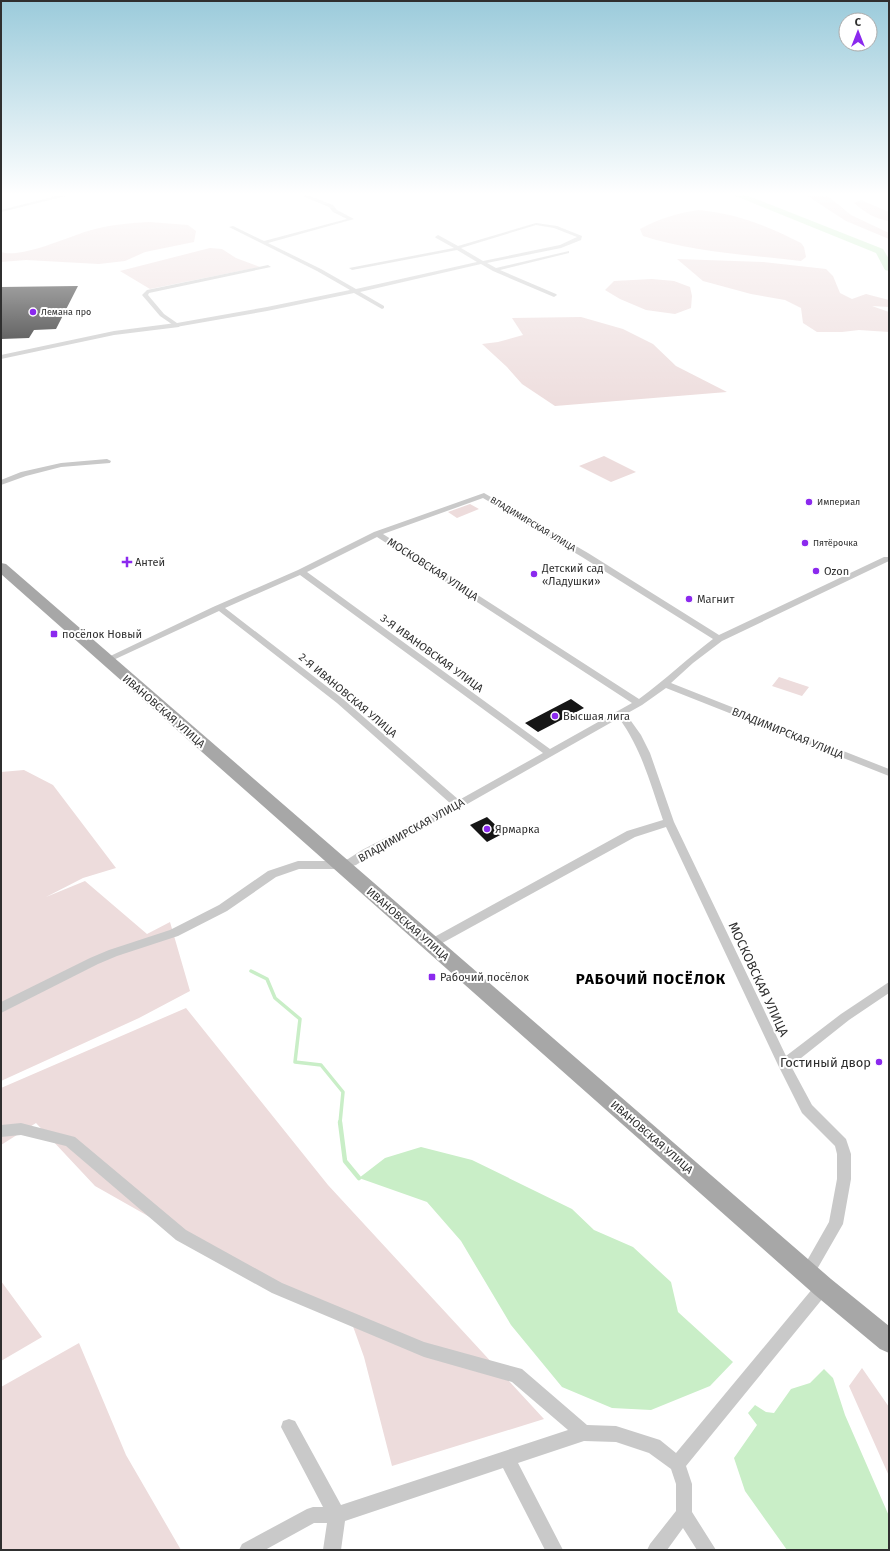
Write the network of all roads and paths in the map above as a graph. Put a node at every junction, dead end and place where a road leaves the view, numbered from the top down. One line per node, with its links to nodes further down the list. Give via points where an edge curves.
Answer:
1 (266, 267): 12 (street, via 147,292 146,297 162,315)
2 (314, 267): 9 (street)
3 (355, 267): 7 (street)
4 (461, 267): 9 (street)
5 (490, 267): 8 (street)
6 (505, 267): 8 (street)
7 (352, 268)
8 (495, 270): 10 (street)
9 (354, 291): 11 (street); 12 (street)
10 (554, 295)
11 (382, 307)
12 (176, 325): 13 (street, via 114,333)
13 (1, 357)
14 (108, 461): 15 (street, via 61,465 24,474)
15 (1, 483)
16 (377, 534): 19 (street, МОСКОВСКАЯ УЛИЦА); 21 (street, ВЛАДИМИРСКАЯ УЛИЦА, via 484,495); 24 (street, МОСКОВСКАЯ УЛИЦА)
17 (887, 559): 21 (street, ВЛАДИМИРСКАЯ УЛИЦА)
18 (1, 567): 22 (main road, ИВАНОВСКАЯ УЛИЦА)
19 (301, 572): 20 (street, МОСКОВСКАЯ УЛИЦА); 26 (street, 3-Я ИВАНОВСКАЯ УЛИЦА)
20 (220, 608): 22 (street, МОСКОВСКАЯ УЛИЦА); 28 (street, 2-Я ИВАНОВСКАЯ УЛИЦА, via 340,701)
21 (719, 639): 23 (street, ВЛАДИМИРСКАЯ УЛИЦА)
22 (106, 660): 30 (main road, ИВАНОВСКАЯ УЛИЦА)
23 (665, 684): 24 (street, ВЛАДИМИРСКАЯ УЛИЦА); 27 (street, ВЛАДИМИРСКАЯ УЛИЦА)
24 (639, 703): 25 (street, ВЛАДИМИРСКАЯ УЛИЦА)
25 (620, 713): 26 (street, ВЛАДИМИРСКАЯ УЛИЦА); 29 (street, МОСКОВСКАЯ УЛИЦА, via 645,753)
26 (549, 754): 28 (street, ВЛАДИМИРСКАЯ УЛИЦА)
27 (889, 773)
28 (458, 805): 30 (street, ВЛАДИМИРСКАЯ УЛИЦА)
29 (669, 822): 31 (street, via 631,834); 34 (street, МОСКОВСКАЯ УЛИЦА)
30 (342, 865): 31 (main road, ИВАНОВСКАЯ УЛИЦА); 33 (street, via 298,865 278,871 223,908 174,933 94,961)
31 (431, 944): 36 (main road, ИВАНОВСКАЯ УЛИЦА)
32 (889, 987): 34 (street, via 845,1017)
33 (1, 1008)
34 (784, 1065): 36 (street, МОСКОВСКАЯ УЛИЦА, via 807,1109 841,1143 844,1154 844,1179 836,1224)
35 (1, 1131): 40 (street, via 20,1129 70,1141 181,1235 285,1291 424,1349 516,1375)
36 (807, 1273): 37 (main road, ИВАНОВСКАЯ УЛИЦА)
37 (823, 1287): 38 (main road, ИВАНОВСКАЯ УЛИЦА); 42 (street)
38 (889, 1341)
39 (289, 1427): 44 (street)
40 (584, 1433): 41 (street); 42 (street, via 616,1434 654,1446)
41 (506, 1459): 44 (street); 47 (street)
42 (677, 1464): 43 (street, via 684,1484)
43 (684, 1514): 48 (street); 49 (street)
44 (337, 1515): 45 (street, via 313,1515); 46 (street)
45 (248, 1550)
46 (332, 1550)
47 (554, 1550)
48 (656, 1550)
49 (707, 1550)

